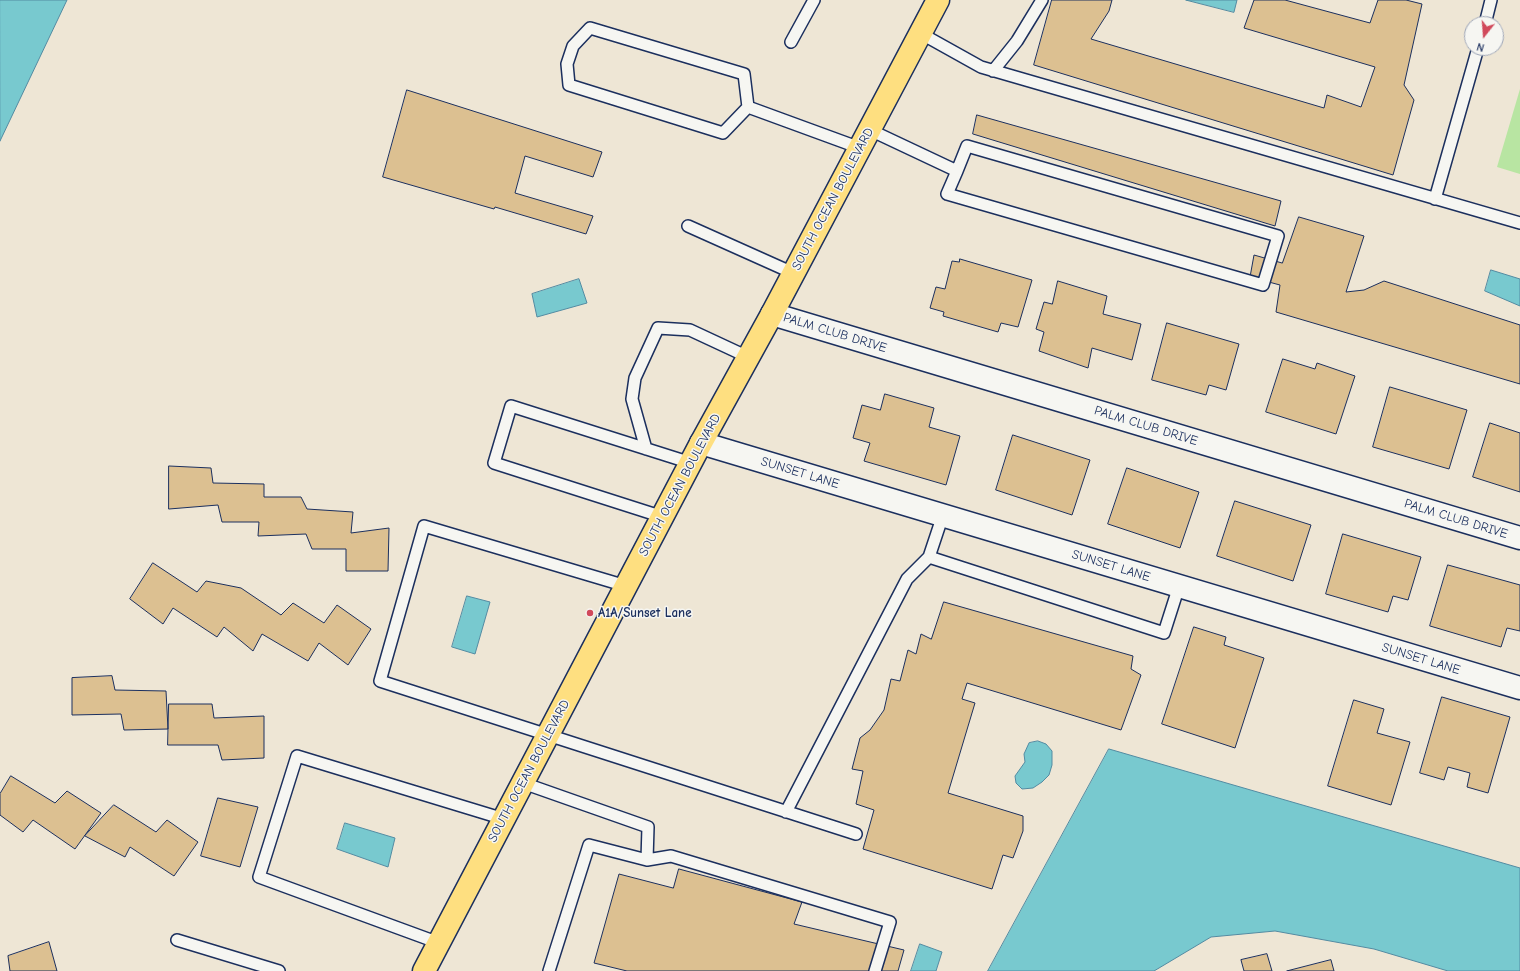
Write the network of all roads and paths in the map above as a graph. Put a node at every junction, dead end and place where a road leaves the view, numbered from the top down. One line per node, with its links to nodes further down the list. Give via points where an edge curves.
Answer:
1 (814, 0): 7 (lane)
2 (938, 0): 6 (main road, SOUTH OCEAN BOULEVARD)
3 (1042, 0): 9 (lane, via 1017,41)
4 (1491, 0): 5 (lane)
5 (1487, 16)
6 (920, 33): 9 (lane); 11 (main road, SOUTH OCEAN BOULEVARD)
7 (791, 42)
8 (1476, 56): 13 (lane)
9 (993, 71): 13 (lane)
10 (748, 107): 10 (lane, via 744,74 590,28 573,46 567,64 569,85 723,133); 11 (lane)
11 (865, 139): 12 (lane); 16 (main road, SOUTH OCEAN BOULEVARD)
12 (957, 171): 12 (lane, via 947,194 1263,285 1278,236 967,146)
13 (1435, 199): 14 (lane)
14 (1520, 223)
15 (688, 226): 16 (lane)
16 (793, 274): 17 (main road, SOUTH OCEAN BOULEVARD)
17 (772, 314): 18 (main road, SOUTH OCEAN BOULEVARD); 24 (street, PALM CLUB DRIVE)
18 (748, 357): 19 (main road, SOUTH OCEAN BOULEVARD); 20 (lane, via 690,330 658,328 635,378 632,399)
19 (701, 443): 21 (main road, SOUTH OCEAN BOULEVARD); 22 (street, SUNSET LANE)
20 (646, 449): 21 (lane); 23 (lane, via 511,406 494,463)
21 (691, 463): 23 (main road, SOUTH OCEAN BOULEVARD)
22 (943, 515): 25 (lane); 27 (street, SUNSET LANE)
23 (663, 517): 26 (main road, SOUTH OCEAN BOULEVARD)
24 (1520, 538)
25 (928, 558): 27 (lane, via 1164,633); 31 (lane, via 907,578)
26 (626, 586): 29 (main road, SOUTH OCEAN BOULEVARD); 29 (lane, via 424,526 380,681)
27 (1179, 586): 28 (street, SUNSET LANE)
28 (1520, 688)
29 (547, 736): 30 (main road, SOUTH OCEAN BOULEVARD); 31 (lane)
30 (523, 783): 32 (main road, SOUTH OCEAN BOULEVARD); 34 (lane, via 648,827)
31 (786, 812): 33 (lane)
32 (504, 819): 36 (main road, SOUTH OCEAN BOULEVARD); 36 (lane, via 297,756 259,877)
33 (856, 834)
34 (647, 860): 39 (lane, via 589,845); 40 (lane, via 671,856 890,922)
35 (177, 940): 37 (lane)
36 (439, 942): 38 (main road, SOUTH OCEAN BOULEVARD)
37 (279, 971)
38 (424, 971)
39 (551, 971)
40 (875, 971)

